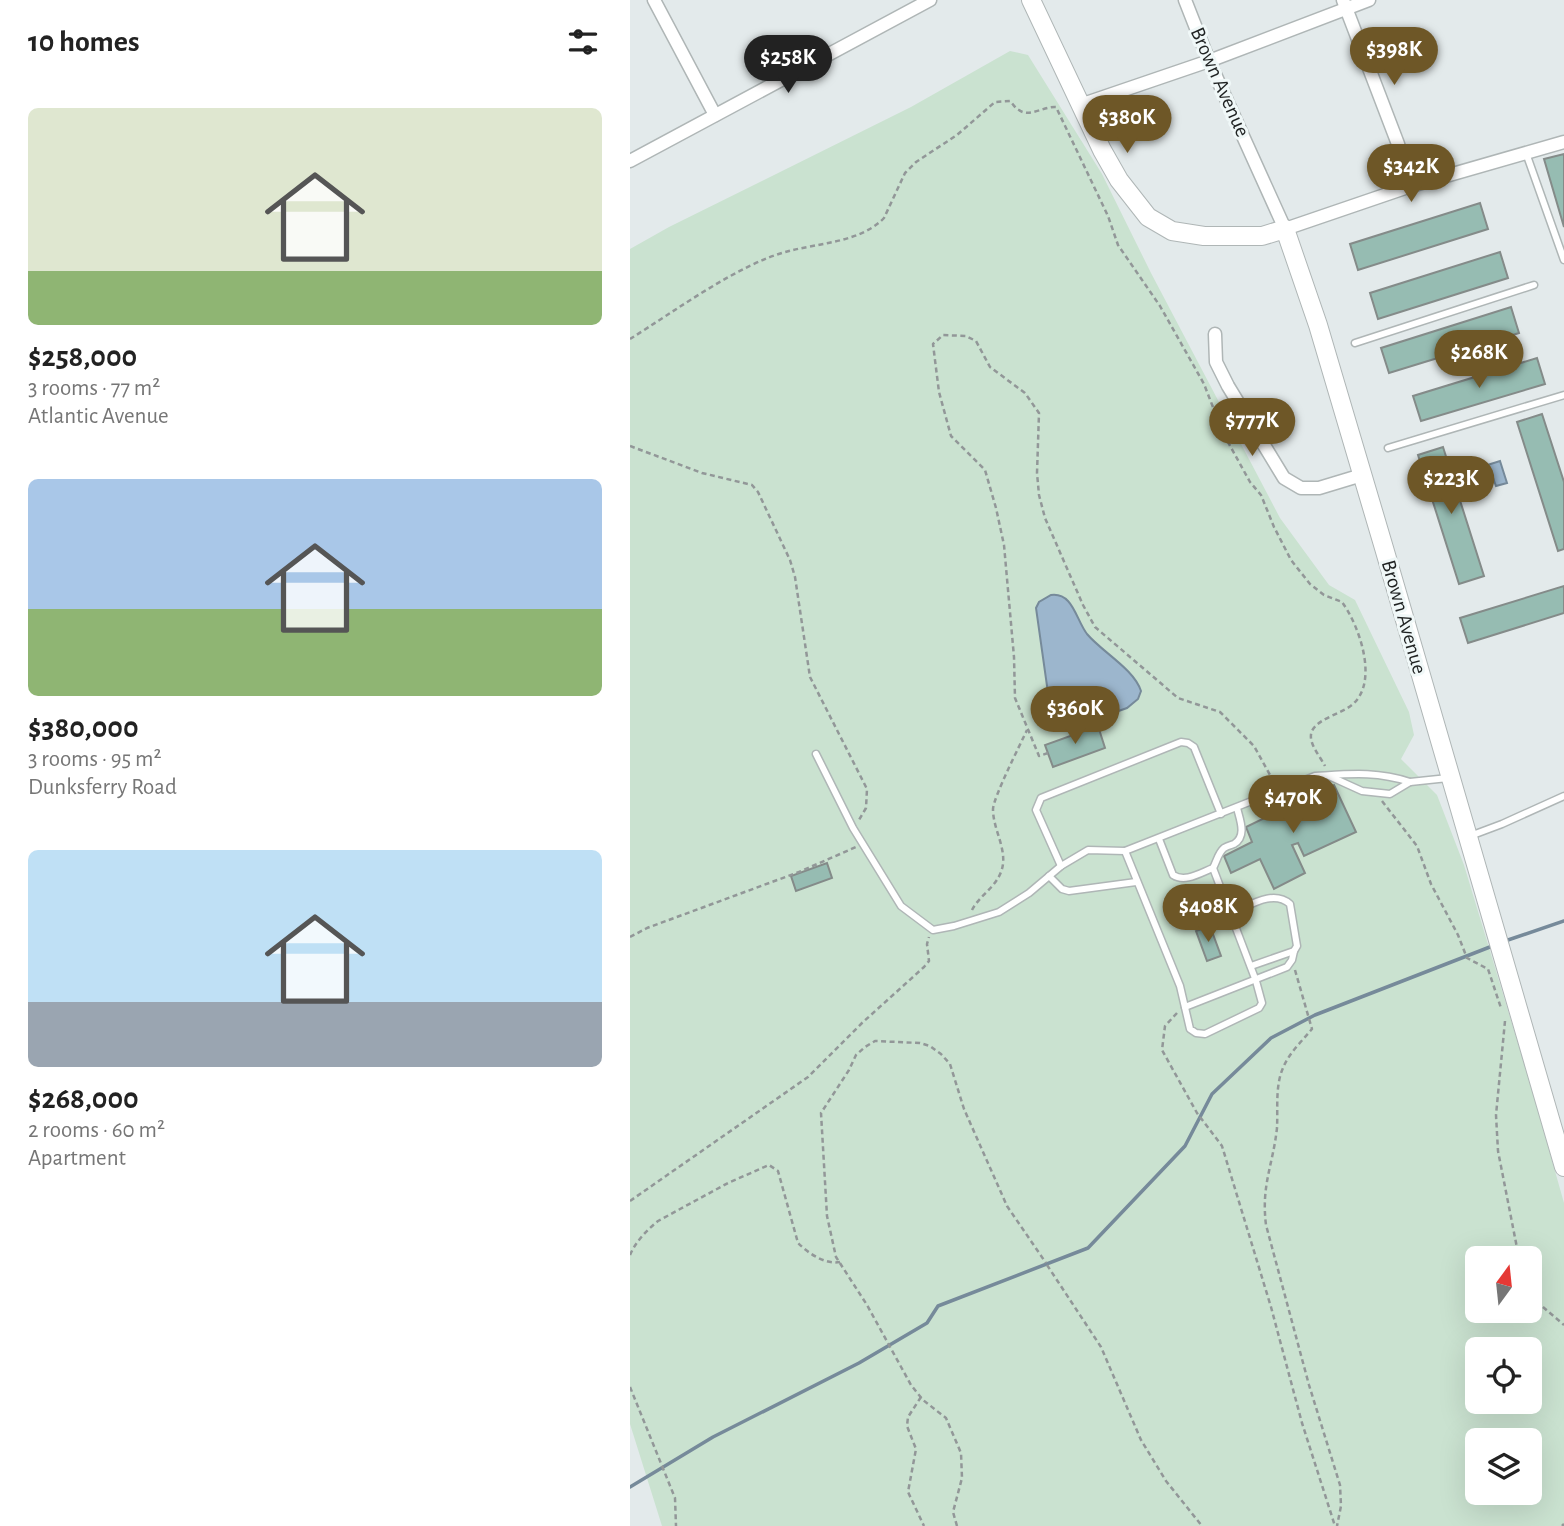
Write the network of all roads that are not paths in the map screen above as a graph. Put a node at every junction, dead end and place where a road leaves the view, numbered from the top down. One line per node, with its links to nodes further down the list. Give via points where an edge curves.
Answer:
1 (654, 0): 9 (street)
2 (930, 0): 9 (street)
3 (1031, 0): 8 (street)
4 (1185, 0): 7 (street, Brown Avenue)
5 (1369, 0): 6 (street)
6 (1344, 4): 7 (street); 13 (street)
7 (1209, 61): 8 (street); 14 (street, Brown Avenue)
8 (1080, 105): 14 (street, via 1119,180 1139,208 1160,226 1204,236 1262,236)
9 (715, 115): 12 (street)
10 (1564, 142): 11 (street)
11 (1526, 153): 13 (street); 15 (lane)
12 (630, 161)
13 (1411, 186): 14 (street)
14 (1285, 229): 21 (street, Brown Avenue)
15 (1564, 260)
16 (1534, 285): 18 (lane)
17 (1215, 334): 21 (street, via 1216,362 1284,478 1301,488 1319,488)
18 (1355, 342)
19 (1564, 395): 20 (lane)
20 (1388, 448)
21 (1362, 475): 24 (street, Brown Avenue)
22 (816, 754): 34 (lane, via 853,828 901,906 933,930 999,912)
23 (1328, 775): 25 (lane, via 1346,772); 25 (lane, via 1375,793 1390,794); 27 (lane)
24 (1450, 777): 25 (lane); 29 (street, Brown Avenue)
25 (1410, 782)
26 (1564, 796): 29 (lane)
27 (1237, 808): 28 (lane); 33 (lane, via 1241,837 1224,848)
28 (1221, 814): 30 (lane); 32 (lane, via 1194,747 1181,742 1041,799 1036,810)
29 (1468, 836): 41 (street, Brown Avenue)
30 (1159, 839): 31 (lane); 33 (lane, via 1172,875 1184,879)
31 (1125, 851): 32 (lane, via 1088,850); 35 (lane)
32 (1061, 866): 34 (lane)
33 (1213, 868): 36 (lane)
34 (1049, 876): 35 (lane, via 1069,891)
35 (1136, 882): 40 (lane)
36 (1231, 913): 37 (lane, via 1275,896 1283,898 1290,904 1298,940); 38 (lane)
37 (1294, 951): 38 (lane); 39 (lane, via 1287,967)
38 (1251, 967): 39 (lane)
39 (1256, 981): 40 (lane); 40 (lane, via 1262,997 1259,1008 1205,1034 1190,1029)
40 (1185, 1007)
41 (1564, 1167)

